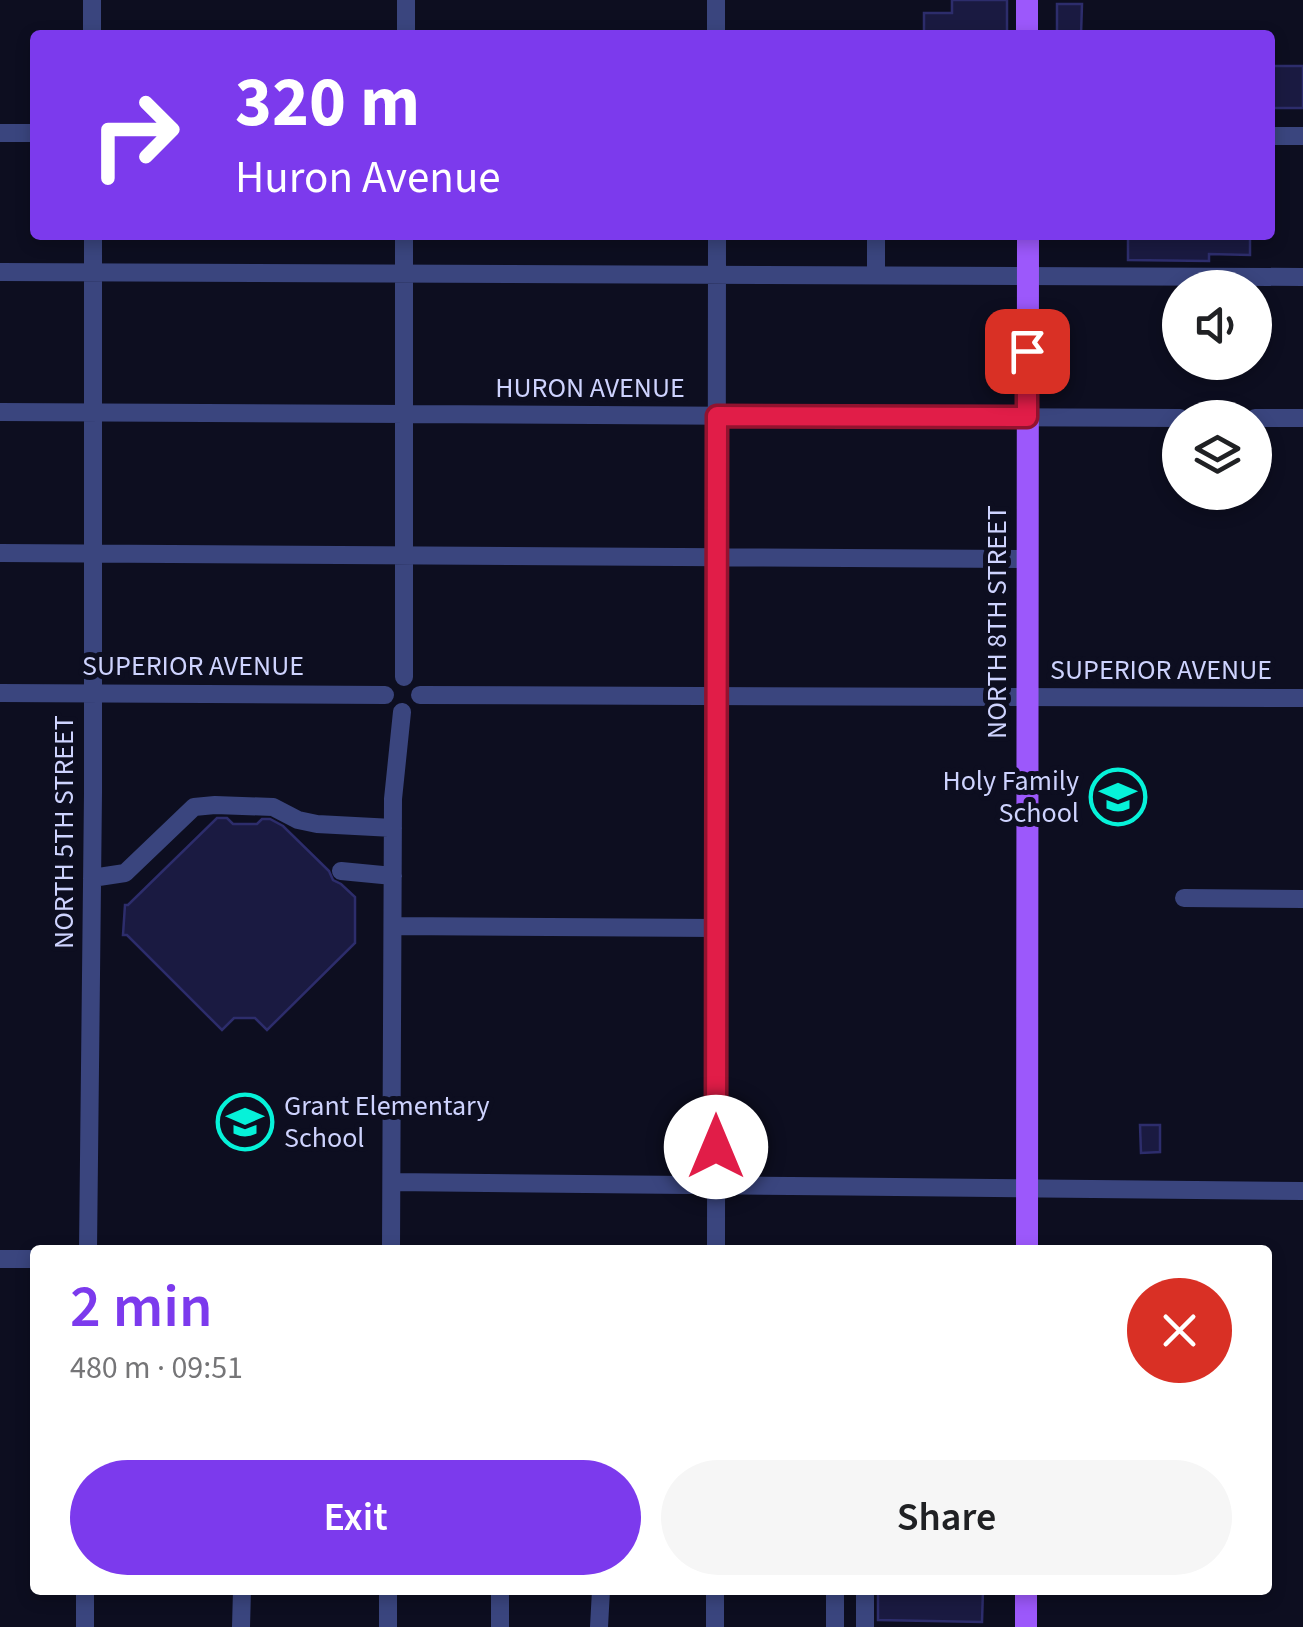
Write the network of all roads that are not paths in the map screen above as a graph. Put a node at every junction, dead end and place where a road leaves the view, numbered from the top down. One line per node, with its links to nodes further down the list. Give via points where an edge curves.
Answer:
1 (92, 0): 5 (street)
2 (406, 0): 6 (street)
3 (716, 0): 7 (street)
4 (1027, 0): 8 (main road)
5 (92, 30)
6 (406, 30)
7 (716, 30)
8 (1027, 30)
9 (0, 133): 10 (street)
10 (30, 133)
11 (1275, 136): 12 (street)
12 (1303, 136)
13 (93, 240): 19 (street, NORTH 5TH STREET)
14 (404, 240): 20 (street)
15 (716, 240): 21 (street)
16 (876, 240): 22 (street)
17 (1028, 240): 23 (main road, NORTH 8TH STREET)
18 (0, 272): 19 (street)
19 (93, 272): 20 (street); 26 (street, NORTH 5TH STREET)
20 (405, 274): 21 (street); 27 (street)
21 (716, 274): 22 (street); 28 (street)
22 (876, 275): 23 (street)
23 (1028, 276): 24 (street); 29 (main road, NORTH 8TH STREET)
24 (1303, 277)
25 (0, 412): 26 (street, HURON AVENUE)
26 (93, 413): 27 (street, HURON AVENUE); 34 (street, NORTH 5TH STREET)
27 (405, 414): 28 (street, HURON AVENUE); 35 (street)
28 (717, 416): 29 (street, HURON AVENUE); 36 (street)
29 (1027, 417): 30 (street, HURON AVENUE); 37 (main road, NORTH 8TH STREET)
30 (1162, 418)
31 (1272, 418): 32 (street)
32 (1303, 418)
33 (0, 554): 34 (street)
34 (91, 555): 35 (street); 40 (street, NORTH 5TH STREET)
35 (404, 557): 36 (street); 38 (street)
36 (716, 558): 37 (street); 43 (street)
37 (1028, 558): 44 (main road, NORTH 8TH STREET)
38 (404, 678): 41 (street, via 388,684); 42 (street)
39 (0, 693): 40 (street, SUPERIOR AVENUE)
40 (92, 693): 41 (street, SUPERIOR AVENUE); 50 (street, NORTH 5TH STREET)
41 (385, 695): 46 (street)
42 (420, 695): 43 (street, SUPERIOR AVENUE); 46 (street)
43 (715, 696): 44 (street, SUPERIOR AVENUE); 54 (street)
44 (1026, 697): 45 (street, SUPERIOR AVENUE); 57 (main road, NORTH 8TH STREET)
45 (1303, 698)
46 (402, 712): 47 (street)
47 (393, 828): 49 (street); 50 (street, via 317,824 272,807 194,807 125,873)
48 (341, 872): 49 (street)
49 (393, 876): 53 (street)
50 (92, 878): 59 (street, NORTH 5TH STREET)
51 (1184, 898): 52 (street)
52 (1303, 898)
53 (393, 926): 54 (street); 55 (street)
54 (716, 928): 56 (street)
55 (392, 1182): 56 (street); 60 (street)
56 (716, 1184): 57 (street); 61 (street)
57 (1027, 1190): 58 (street); 62 (main road, NORTH 8TH STREET)
58 (1303, 1191)
59 (88, 1245)
60 (391, 1245)
61 (716, 1245)
62 (1027, 1245)
63 (30, 1259): 64 (street)
64 (0, 1260)
65 (85, 1595): 74 (street)
66 (242, 1595): 75 (street)
67 (388, 1595): 76 (street)
68 (500, 1595): 77 (street)
69 (601, 1595): 78 (street)
70 (715, 1595): 79 (street)
71 (835, 1595): 80 (street)
72 (864, 1595): 81 (street)
73 (1026, 1595): 82 (main road)
74 (85, 1627)
75 (241, 1627)
76 (388, 1627)
77 (500, 1627)
78 (599, 1627)
79 (715, 1627)
80 (835, 1627)
81 (864, 1627)
82 (1026, 1627)

